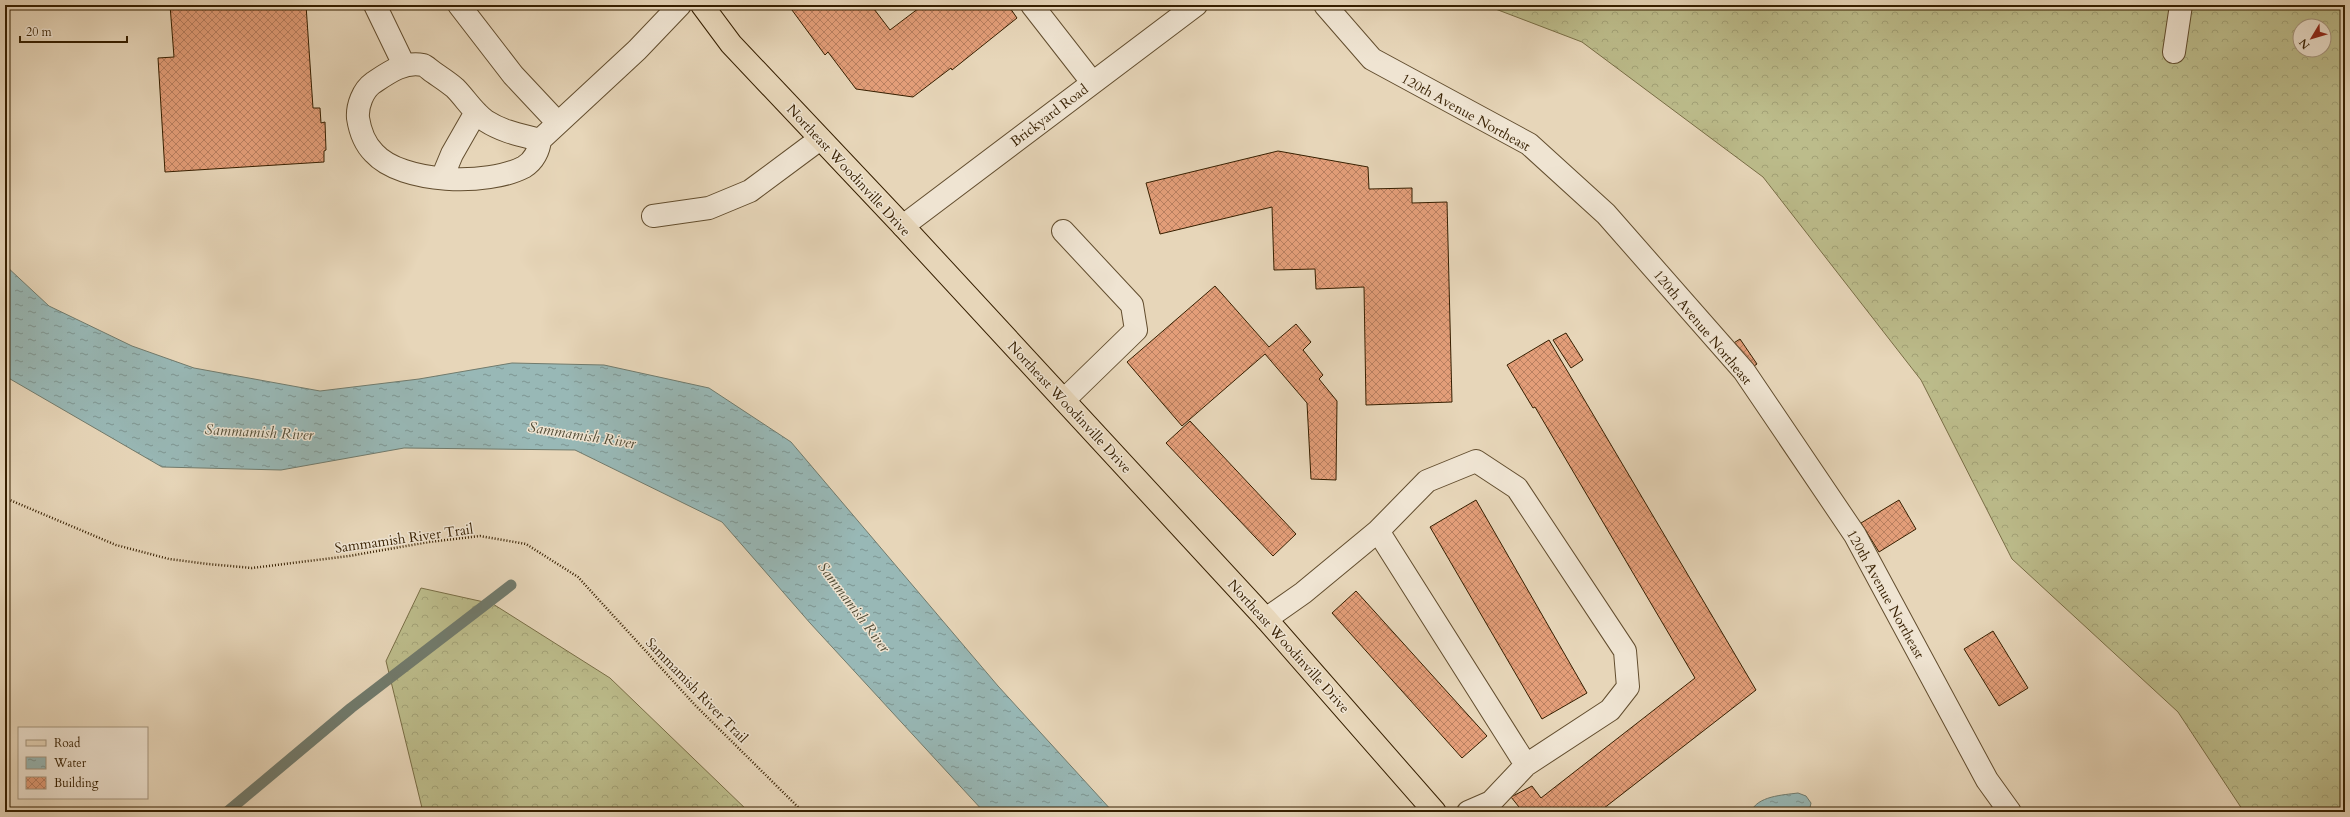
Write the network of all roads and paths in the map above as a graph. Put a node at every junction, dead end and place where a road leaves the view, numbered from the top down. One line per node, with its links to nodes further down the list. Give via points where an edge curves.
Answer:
1 (375, 5): 10 (street)
2 (459, 5): 13 (street, via 513,75)
3 (680, 5): 13 (street, via 637,50)
4 (702, 5): 14 (main road, Northeast Woodinville Drive, via 731,44)
5 (1032, 5): 11 (street)
6 (1196, 5): 11 (street, Brickyard Road)
7 (2181, 5): 9 (street)
8 (1330, 11): 28 (street, 120th Avenue Northeast, via 1372,59 1529,144 1606,214 1744,371 1855,535 1987,780)
9 (2174, 52)
10 (404, 65): 12 (street, via 424,65 455,88); 16 (street, via 370,85 362,96 358,112 360,129 374,154 385,162 402,170)
11 (1092, 82): 18 (street, Brickyard Road)
12 (476, 112): 15 (street, via 504,132); 16 (street, via 452,154)
13 (558, 123): 15 (street)
14 (820, 139): 17 (street, via 750,191 709,208); 18 (main road, Northeast Woodinville Drive)
15 (540, 140): 16 (street, via 539,151 525,166 485,177)
16 (442, 178)
17 (653, 216)
18 (903, 226): 20 (main road, Northeast Woodinville Drive)
19 (1063, 231): 20 (street, via 1132,305 1136,330)
20 (1064, 400): 23 (main road, Northeast Woodinville Drive)
21 (5, 498): 25 (path, Sammamish River Trail, via 116,545 169,559 252,568 480,536 526,544 578,577 695,705)
22 (1378, 532): 23 (street, via 1303,593); 24 (street); 24 (street, via 1427,481 1476,461 1516,488 1625,651 1628,687 1610,710)
23 (1266, 619): 26 (main road, Northeast Woodinville Drive)
24 (1526, 765): 27 (street, via 1491,802)
25 (803, 812)
26 (1435, 812)
27 (1468, 812)
28 (2010, 812)

